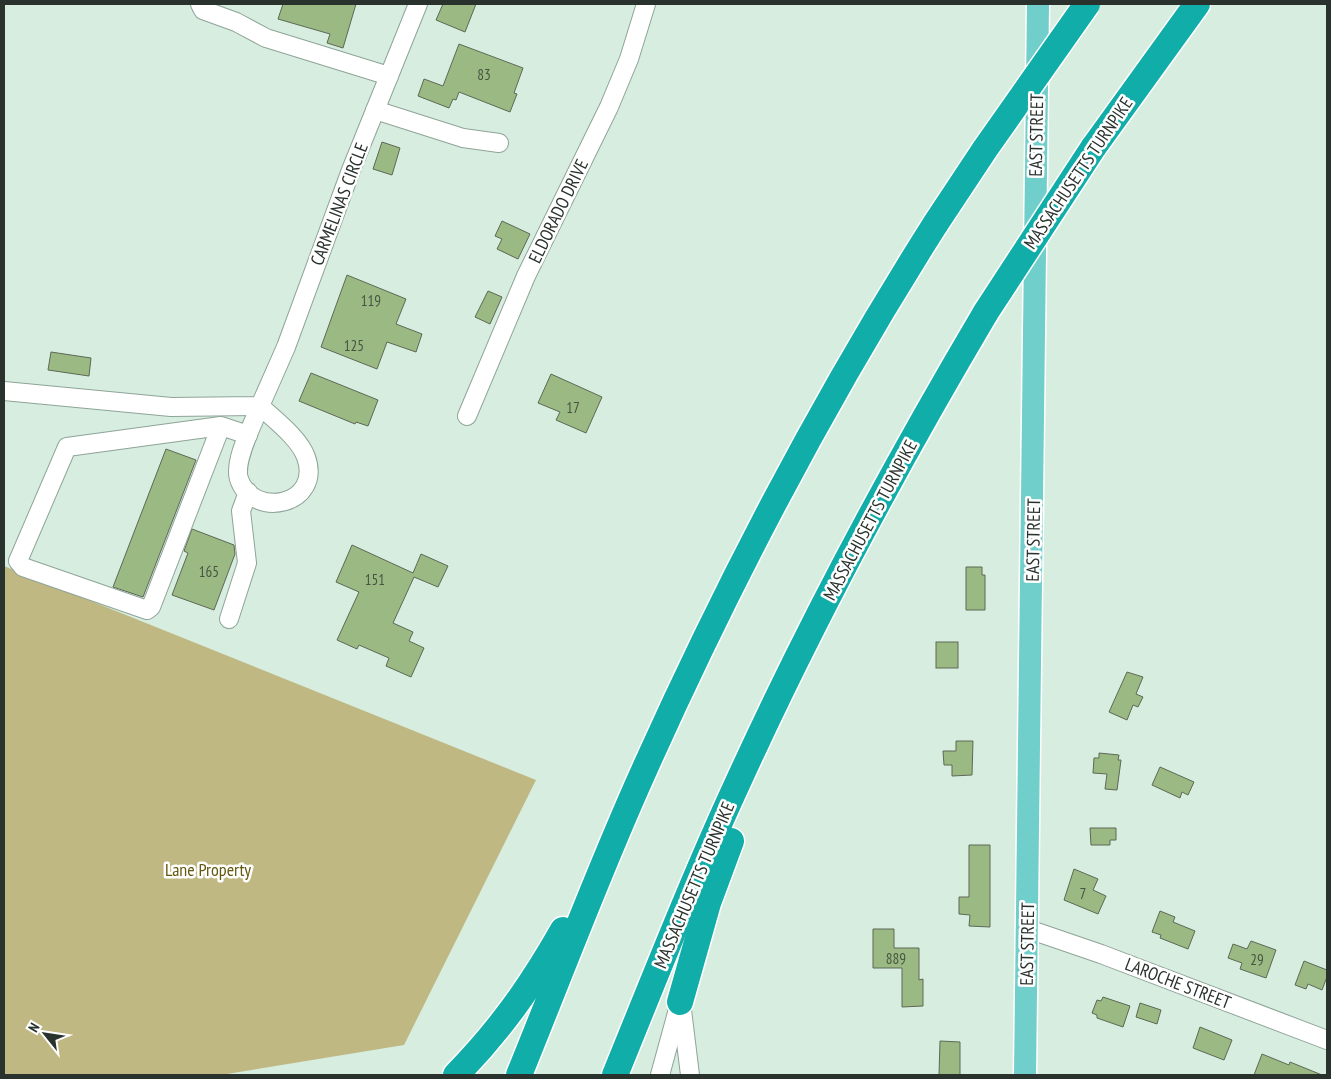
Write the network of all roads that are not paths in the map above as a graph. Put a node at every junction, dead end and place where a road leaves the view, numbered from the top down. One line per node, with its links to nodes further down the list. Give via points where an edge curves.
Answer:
1 (200, 4): 7 (street, via 203,10 266,38)
2 (418, 4): 7 (street, CARMELINAS CIRCLE)
3 (646, 4): 12 (street, ELDORADO DRIVE, via 629,59 609,107 526,276)
4 (1038, 4): 19 (main road, EAST STREET)
5 (1087, 4): 18 (highway, bridge, via 936,223 841,380 747,555 671,710)
6 (1197, 4): 17 (highway, MASSACHUSETTS TURNPIKE, bridge, via 1093,148 986,312 891,478)
7 (389, 76): 8 (street, CARMELINAS CIRCLE)
8 (375, 110): 9 (street, via 462,138); 11 (street, CARMELINAS CIRCLE, via 286,347)
9 (499, 143)
10 (4, 391): 11 (street, via 171,407)
11 (260, 406): 14 (street, CARMELINAS CIRCLE); 15 (street, via 297,443 306,457 309,474 304,488 293,500 275,504)
12 (468, 416)
13 (221, 426): 13 (street, via 151,607 147,610 23,567 18,561 67,447); 14 (street)
14 (248, 435): 15 (street, CARMELINAS CIRCLE, via 239,464 239,478)
15 (248, 492): 16 (street, via 241,511 247,563)
16 (229, 619)
17 (811, 631): 20 (highway, via 712,894); 24 (highway, MASSACHUSETTS TURNPIKE, via 738,781)
18 (614, 840): 22 (highway, via 518,1005); 23 (highway)
19 (1028, 929): 21 (street, LAROCHE STREET); 27 (main road, EAST STREET)
20 (680, 1002): 25 (street); 26 (street)
21 (1327, 1040)
22 (456, 1075)
23 (519, 1075)
24 (615, 1075)
25 (660, 1075)
26 (690, 1075)
27 (1025, 1075)

